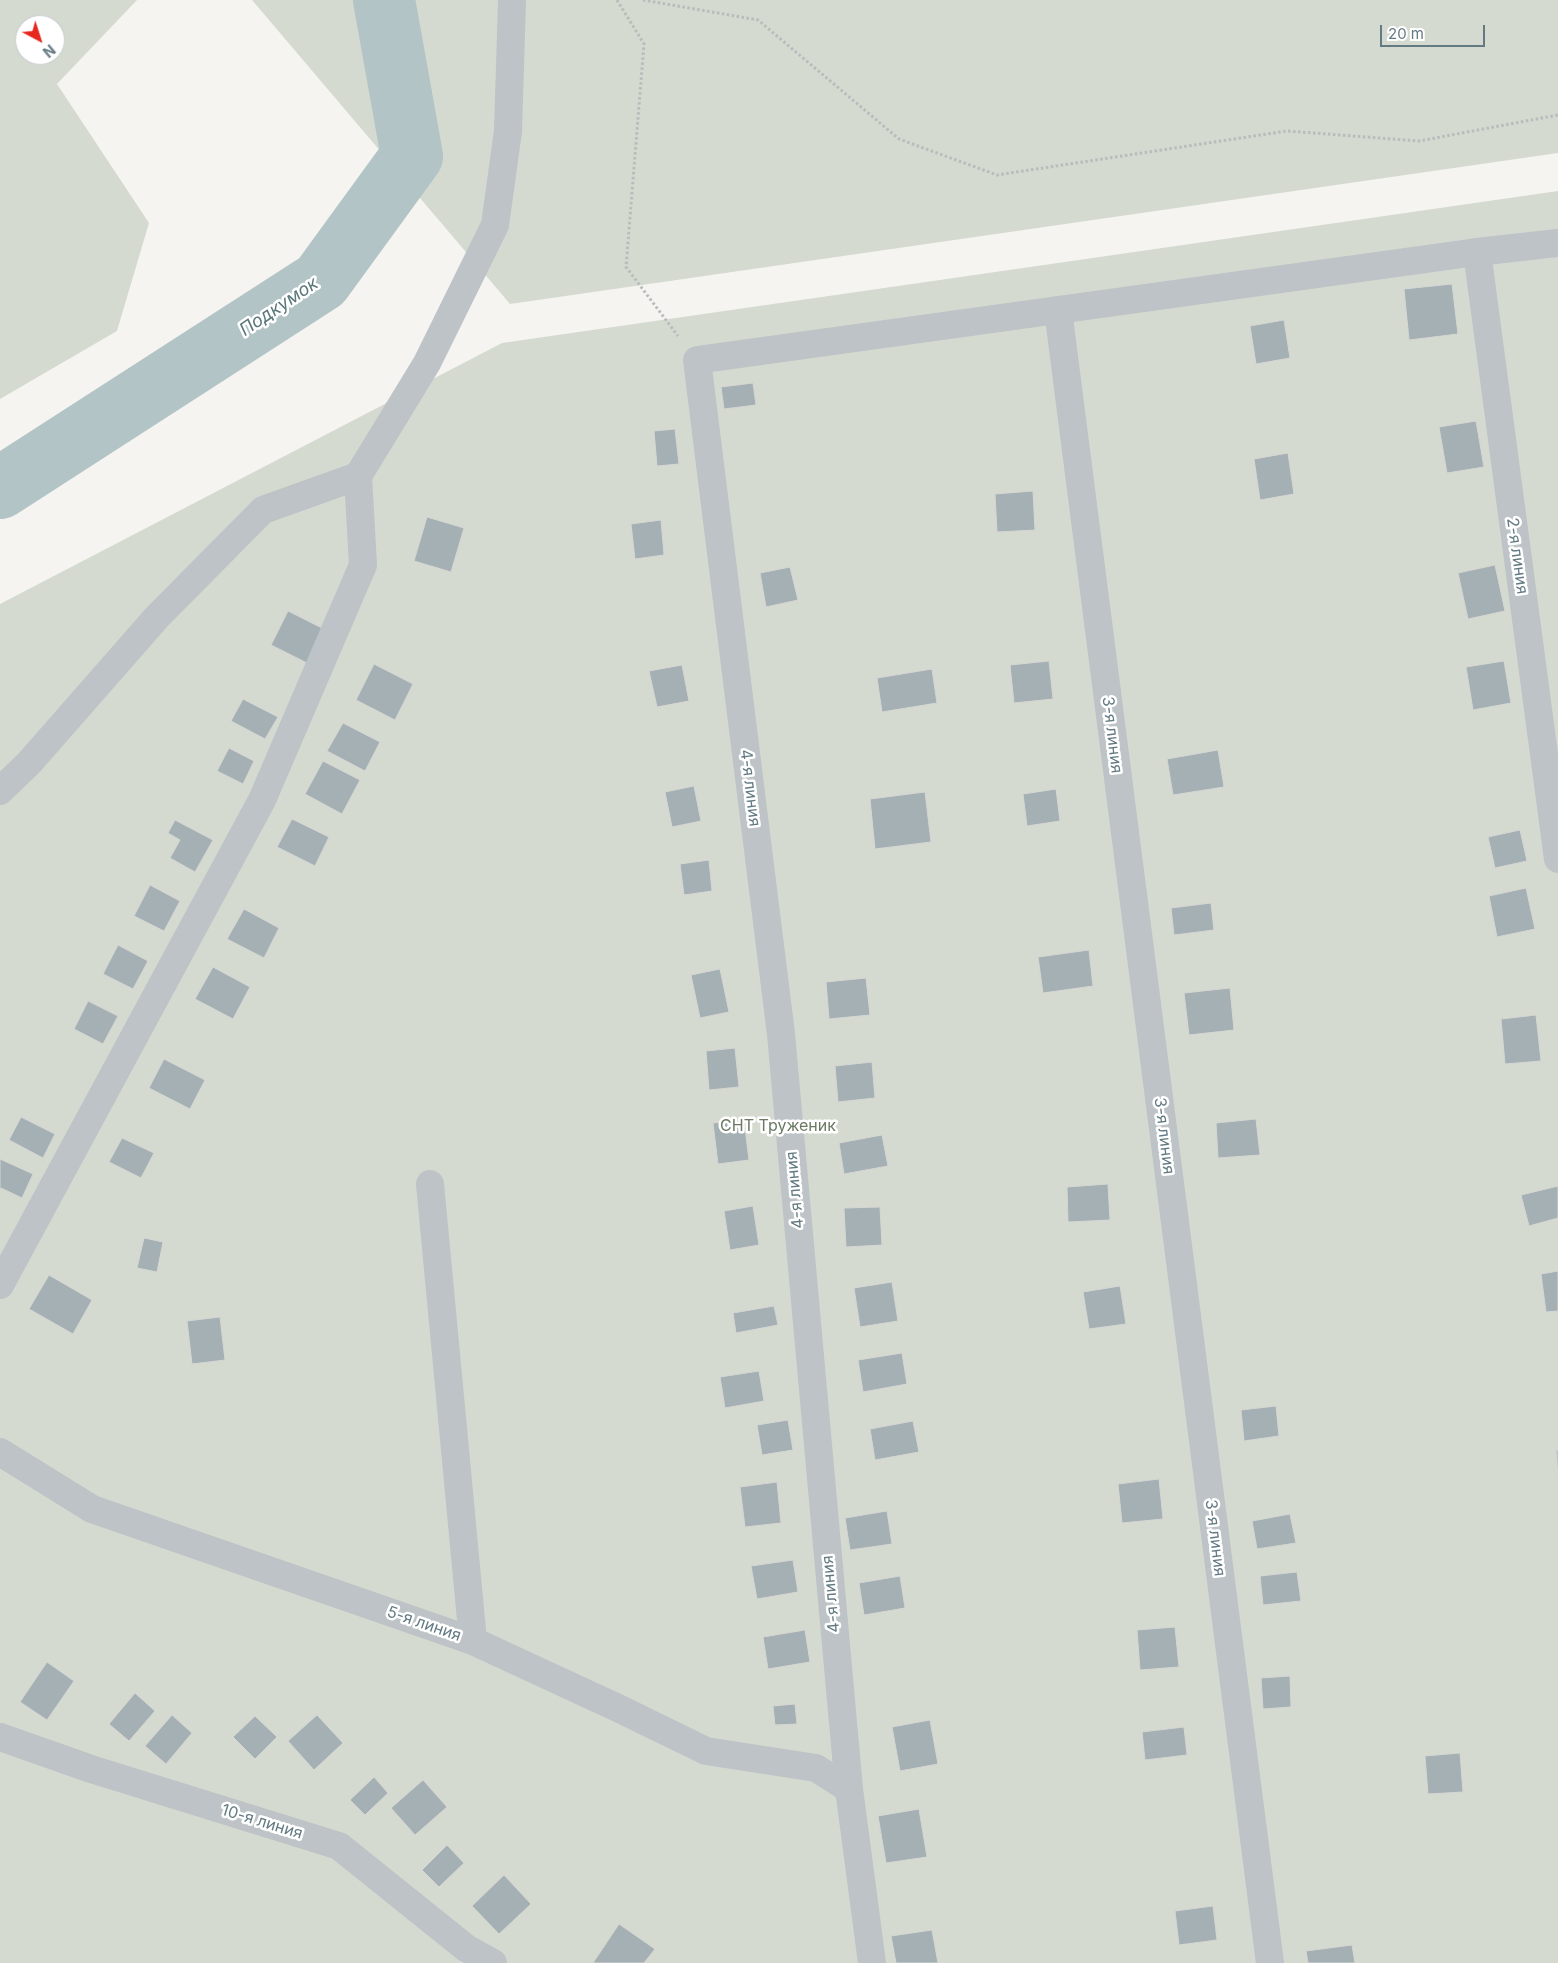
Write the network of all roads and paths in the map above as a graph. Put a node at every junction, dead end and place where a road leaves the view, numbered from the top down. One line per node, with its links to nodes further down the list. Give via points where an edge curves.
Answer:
1 (512, 0): 9 (street, via 508,131 495,225 427,363)
2 (617, 0): 8 (path, via 644,44 626,267)
3 (643, 0): 4 (path, via 758,20 899,138 997,175 1287,131 1419,141)
4 (1558, 115)
5 (1558, 243): 6 (street)
6 (1477, 252): 7 (street); 11 (street, 2-я линия)
7 (1058, 310): 8 (street); 20 (street, 3-я линия)
8 (697, 360): 17 (street, 4-я линия, via 781,1034)
9 (358, 476): 10 (street, via 262,510 157,617 29,763); 13 (street, via 363,565 262,800)
10 (0, 791)
11 (1558, 859)
12 (430, 1184): 15 (street)
13 (0, 1285)
14 (0, 1452): 15 (street, 5-я линия, via 92,1509)
15 (473, 1641): 17 (street, 5-я линия, via 706,1751 816,1768)
16 (0, 1738): 18 (street, 10-я линия, via 339,1846 466,1948)
17 (849, 1789): 19 (street, 4-я линия)
18 (494, 1963)
19 (872, 1963)
20 (1270, 1963)

